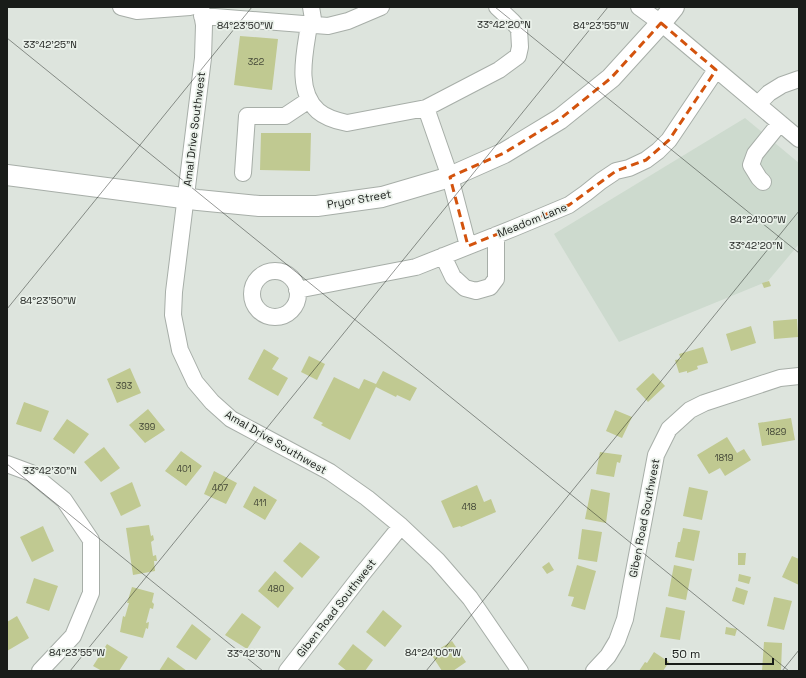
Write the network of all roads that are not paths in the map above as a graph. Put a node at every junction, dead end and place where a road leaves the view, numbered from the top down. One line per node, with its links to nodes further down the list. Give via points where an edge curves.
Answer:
1 (121, 7): 7 (street, via 137,11)
2 (311, 7): 9 (street)
3 (381, 7): 9 (street, via 348,21 328,26)
4 (497, 7): 14 (street, via 519,29 518,56 499,70)
5 (639, 7): 8 (street)
6 (674, 7): 8 (main road, Pryor Street)
7 (198, 10): 9 (street); 21 (street, Amal Drive Southwest, via 204,25 203,58)
8 (661, 23): 10 (street); 19 (main road, Pryor Street, via 611,78 560,119 504,153)
9 (311, 25): 12 (street, via 303,65)
10 (716, 70): 13 (street); 22 (street, Meadom Lane, via 669,140 646,160 616,171 570,205)
11 (799, 79): 13 (street, via 782,85)
12 (309, 100): 14 (street, via 319,111 347,124); 17 (street, via 285,116 246,116)
13 (758, 104): 15 (street)
14 (426, 108): 19 (street)
15 (780, 123): 16 (street); 20 (street, via 755,154 751,166)
16 (799, 139)
17 (243, 173)
18 (7, 175): 21 (main road, Pryor Street)
19 (450, 177): 21 (main road, Pryor Street, via 382,197 317,206 259,206); 23 (street)
20 (763, 182)
21 (185, 198): 28 (street, Amal Drive Southwest, via 173,315 180,350 195,382 212,402 232,418 330,472)
22 (496, 235): 23 (street, Meadom Lane); 24 (street, via 496,279 490,287 476,291 465,288 453,277)
23 (468, 246): 24 (street, Meadom Lane)
24 (444, 256): 25 (street, Meadom Lane, via 416,267)
25 (297, 290)
26 (799, 376): 32 (street, Giben Road Southwest, via 780,378 704,403 690,410 669,429 656,456 625,618 617,641)
27 (7, 464): 29 (street, via 31,473 64,500 91,540 91,593 73,636)
28 (401, 526): 30 (street, Giben Road Southwest); 31 (street, Amal Drive Southwest, via 437,560 470,598)
29 (40, 671)
30 (287, 671)
31 (520, 671)
32 (594, 671)

